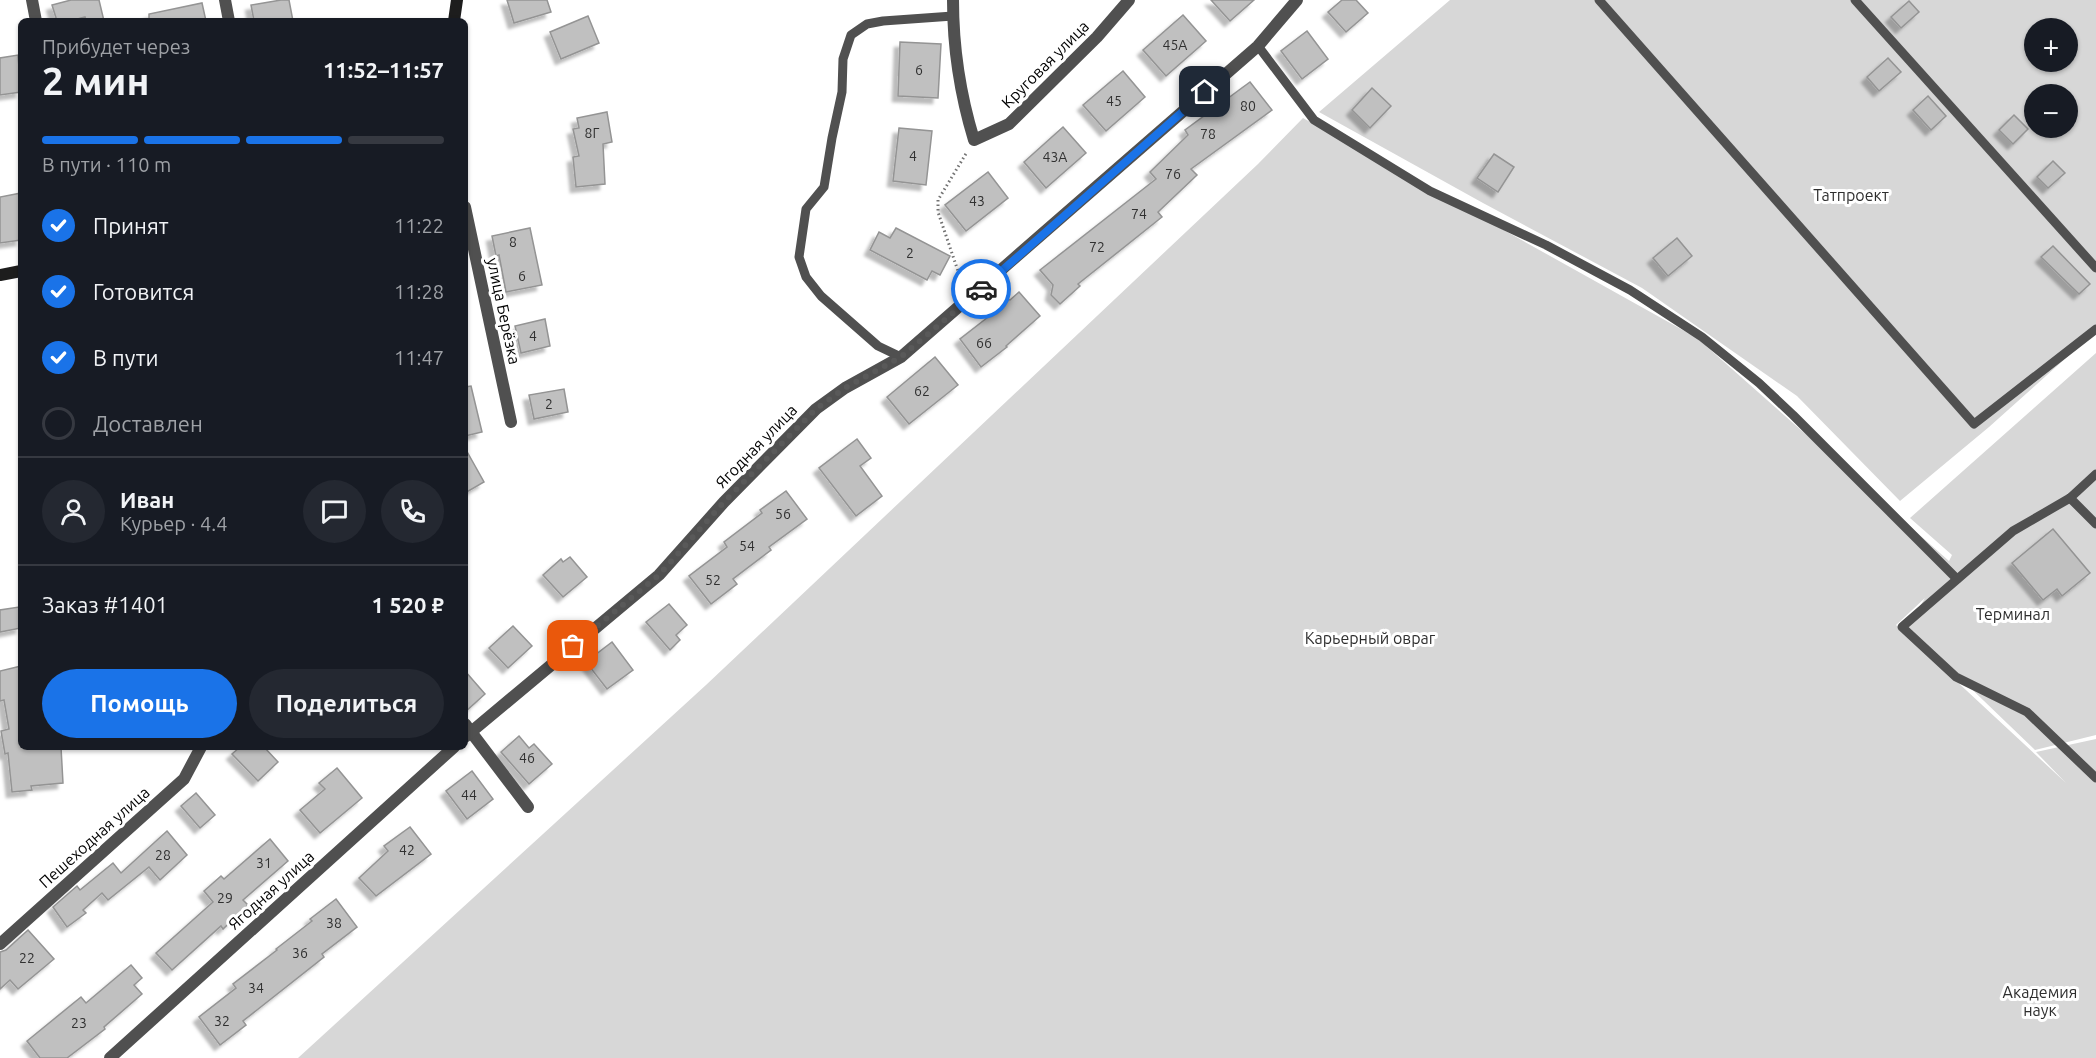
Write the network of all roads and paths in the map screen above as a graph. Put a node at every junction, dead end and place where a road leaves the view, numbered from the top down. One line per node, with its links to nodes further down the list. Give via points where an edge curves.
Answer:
1 (32, 0): 10 (street)
2 (225, 0): 11 (street)
3 (457, 0): 12 (street)
4 (953, 0): 9 (street)
5 (1129, 0): 14 (street, Круговая улица, via 1097,38 1009,124)
6 (1297, 0): 13 (street, Ягодная улица)
7 (1599, 0): 20 (lane, via 1974,424)
8 (1855, 0): 16 (lane)
9 (953, 16): 14 (street, via 963,105); 21 (lane, via 883,21 867,24 851,35 843,59 842,92 824,187 806,209 799,257 806,277 821,296 878,346)
10 (35, 18)
11 (228, 18)
12 (454, 18)
13 (1258, 46): 19 (street, Ягодная улица); 26 (lane, via 1314,120 1430,191 1546,245 1630,290 1702,337 1759,383)
14 (974, 140): 19 (path, via 938,200 938,212 958,271)
15 (468, 221): 22 (street, улица Берёзка)
16 (2096, 268)
17 (18, 272): 18 (street)
18 (0, 275)
19 (977, 292): 21 (street, Ягодная улица)
20 (2096, 329)
21 (901, 357): 27 (street, Ягодная улица, via 816,409 659,575)
22 (511, 422)
23 (2096, 474): 24 (lane)
24 (2070, 498): 25 (lane); 26 (lane, via 2013,531)
25 (2096, 524)
26 (1958, 579): 31 (lane, via 1902,627 1956,677 2027,711)
27 (468, 730)
28 (468, 732): 32 (street)
29 (199, 750): 33 (street, Пешеходная улица, via 184,779)
30 (451, 750): 34 (street, Ягодная улица)
31 (2096, 778)
32 (528, 807)
33 (0, 944)
34 (110, 1058)

